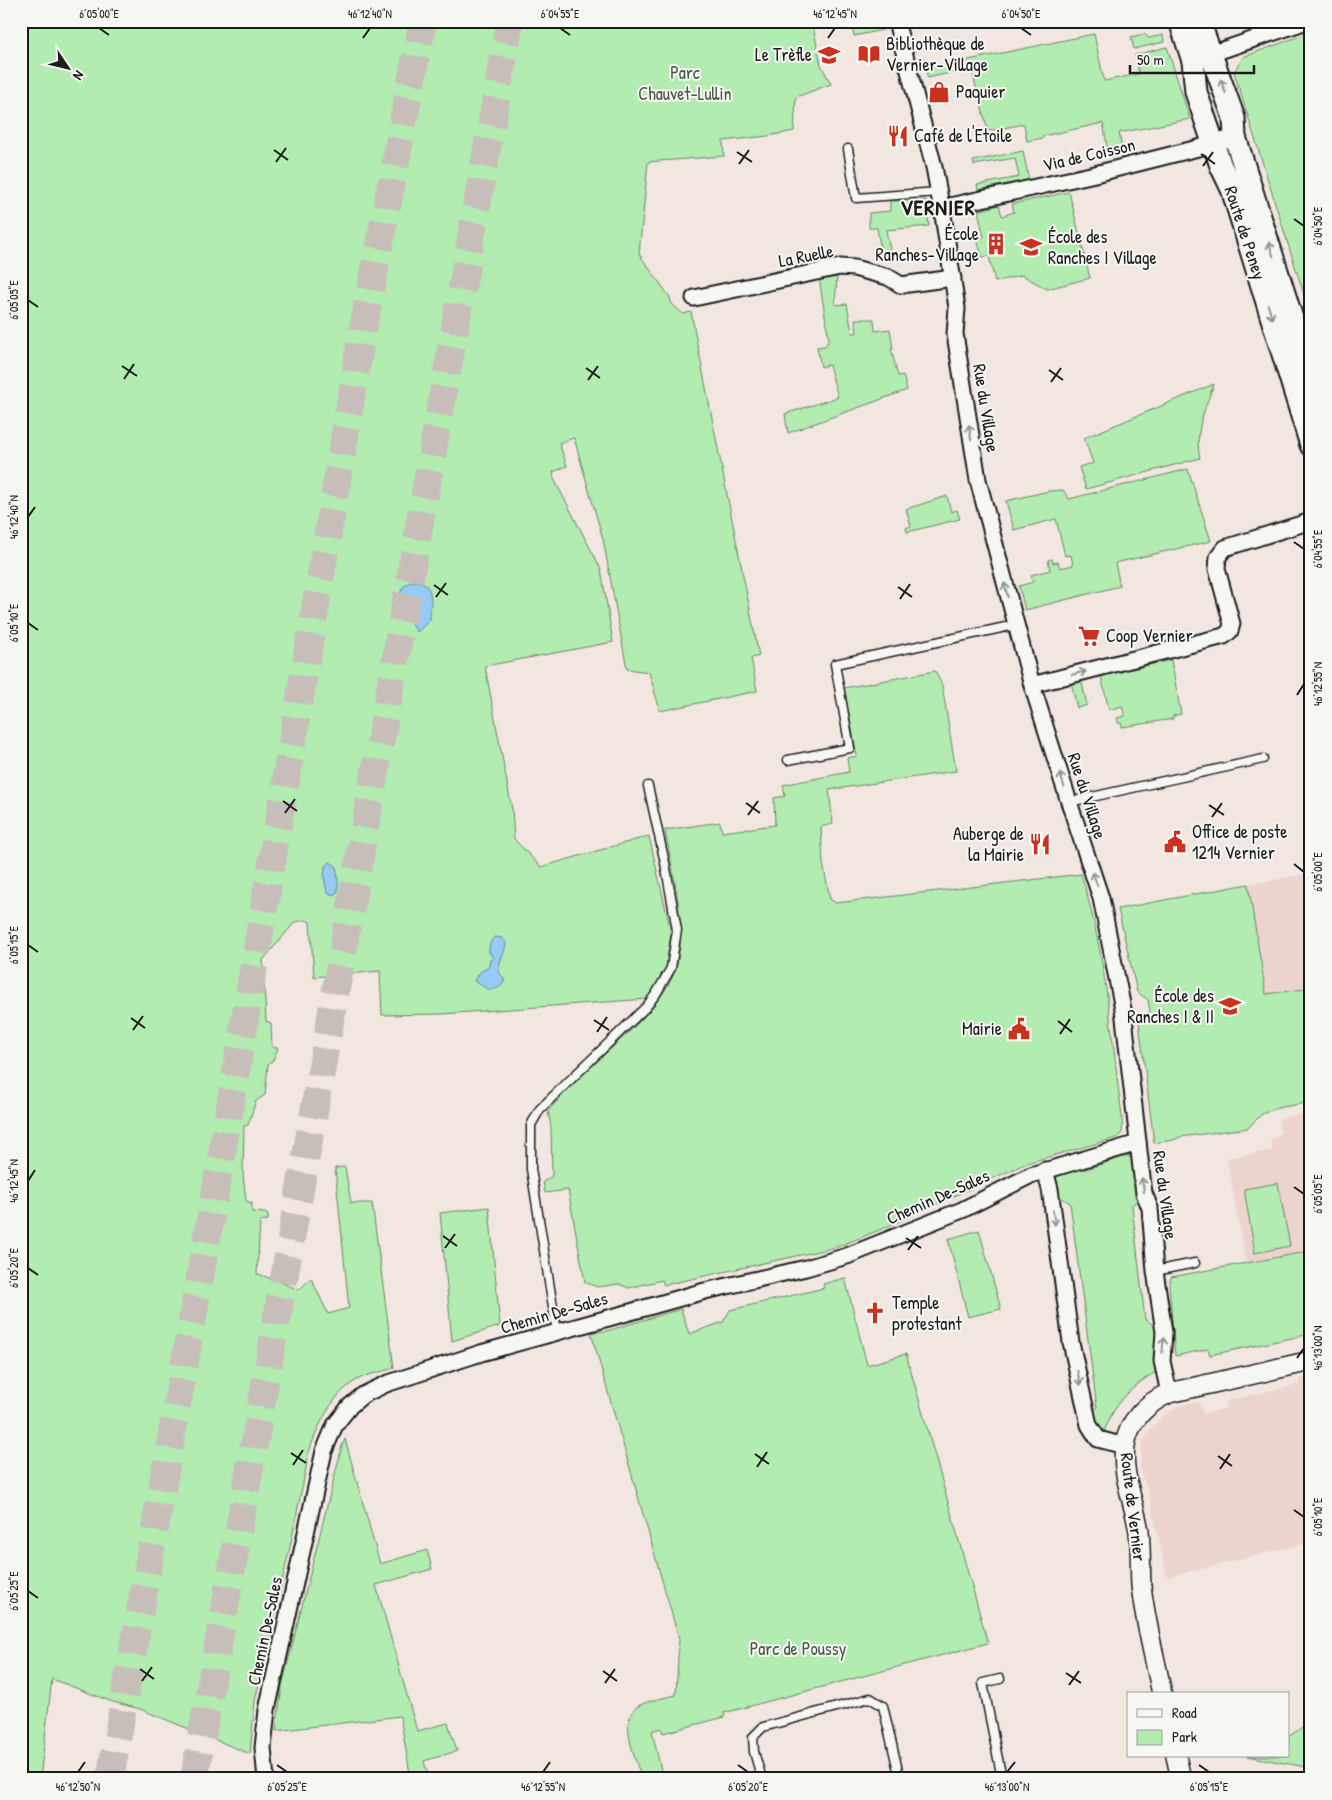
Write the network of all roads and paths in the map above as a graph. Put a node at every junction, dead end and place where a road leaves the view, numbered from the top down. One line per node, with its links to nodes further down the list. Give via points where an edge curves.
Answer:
1 (896, 21): 9 (street, Rue du Village)
2 (1180, 21): 5 (main road, Route de Peney)
3 (1199, 21): 5 (main road, Route de Peney)
4 (1307, 21): 5 (street)
5 (1202, 58): 6 (main road, Route de Peney, one-way to 5, via 1234,118); 7 (main road, Route de Peney, via 1196,92)
6 (1236, 136): 7 (street, Via de Coisson); 12 (main road, Route de Peney, one-way to 6)
7 (1213, 144): 9 (street, Via de Coisson, via 1095,174); 13 (main road, Route de Peney, one-way to 13, via 1232,189)
8 (848, 149): 9 (lane, via 856,198)
9 (943, 203): 10 (street, Rue du Village)
10 (952, 278): 11 (street, La Ruelle, via 902,285 888,277 840,267); 15 (street, Rue du Village, one-way to 10, via 978,480 955,334 957,308)
11 (694, 298)
12 (1311, 379)
13 (1311, 446)
14 (1311, 520): 16 (street, one-way to 14, via 1224,636 1232,624 1217,569 1218,557 1225,548)
15 (1015, 625): 16 (street, Rue du Village); 18 (lane, via 835,664 850,748)
16 (1032, 685): 20 (street, Rue du Village, one-way to 16)
17 (1263, 759): 20 (lane)
18 (788, 760)
19 (648, 786): 25 (lane, via 677,930 671,968 646,1007 540,1109 531,1125 531,1169)
20 (1068, 802): 21 (street, Rue du Village, one-way to 20, via 1123,1009 1102,898)
21 (1138, 1143): 22 (street, Chemin De-Sales); 24 (street, Rue du Village, one-way to 21, via 1150,1208 1144,1193)
22 (1045, 1170): 25 (street, Chemin De-Sales, via 962,1210 848,1256 704,1291); 28 (street, one-way to 28, via 1071,1342 1090,1425 1098,1439)
23 (1195, 1263): 24 (lane)
24 (1155, 1271): 27 (street, Rue du Village, one-way to 24, via 1162,1361 1164,1338)
25 (557, 1332): 32 (street, Chemin De-Sales, via 386,1384 357,1400 335,1425 324,1451 267,1710 263,1748)
26 (1311, 1360): 27 (street, Route de Vernier)
27 (1169, 1393): 28 (street, Route de Vernier, via 1138,1416)
28 (1125, 1446): 30 (street, Route de Vernier, via 1126,1470 1139,1534 1141,1585)
29 (1000, 1680): 35 (lane, via 983,1683)
30 (1162, 1692)
31 (1176, 1758): 36 (street)
32 (266, 1779)
33 (762, 1779): 34 (lane, via 753,1737 763,1727 870,1698 883,1706)
34 (900, 1779)
35 (1002, 1779)
36 (1181, 1779)

